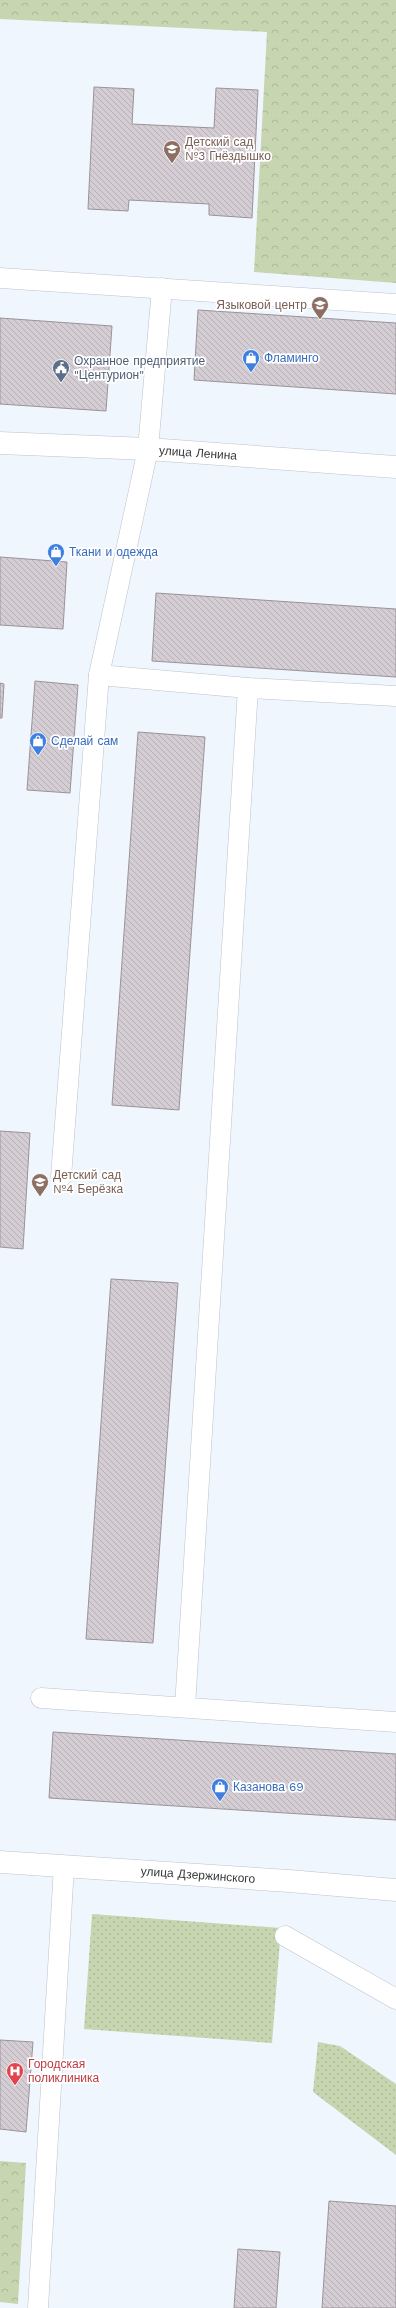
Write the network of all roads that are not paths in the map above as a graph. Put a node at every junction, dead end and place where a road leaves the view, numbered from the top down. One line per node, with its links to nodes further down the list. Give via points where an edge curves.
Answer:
1 (0, 278): 2 (lane)
2 (162, 288): 3 (lane); 5 (lane)
3 (396, 304)
4 (0, 443): 5 (street, улица Ленина)
5 (148, 449): 6 (street, улица Ленина); 7 (lane)
6 (396, 467)
7 (99, 675): 8 (lane); 10 (lane)
8 (248, 688): 9 (lane); 12 (lane)
9 (396, 696)
10 (61, 1177)
11 (41, 1698): 12 (lane)
12 (185, 1707): 13 (lane)
13 (396, 1722)
14 (0, 1862): 15 (street, улица Дзержинского)
15 (64, 1866): 16 (street, улица Дзержинского); 19 (lane)
16 (396, 1890)
17 (285, 1936): 18 (lane)
18 (396, 1999)
19 (38, 2308)

